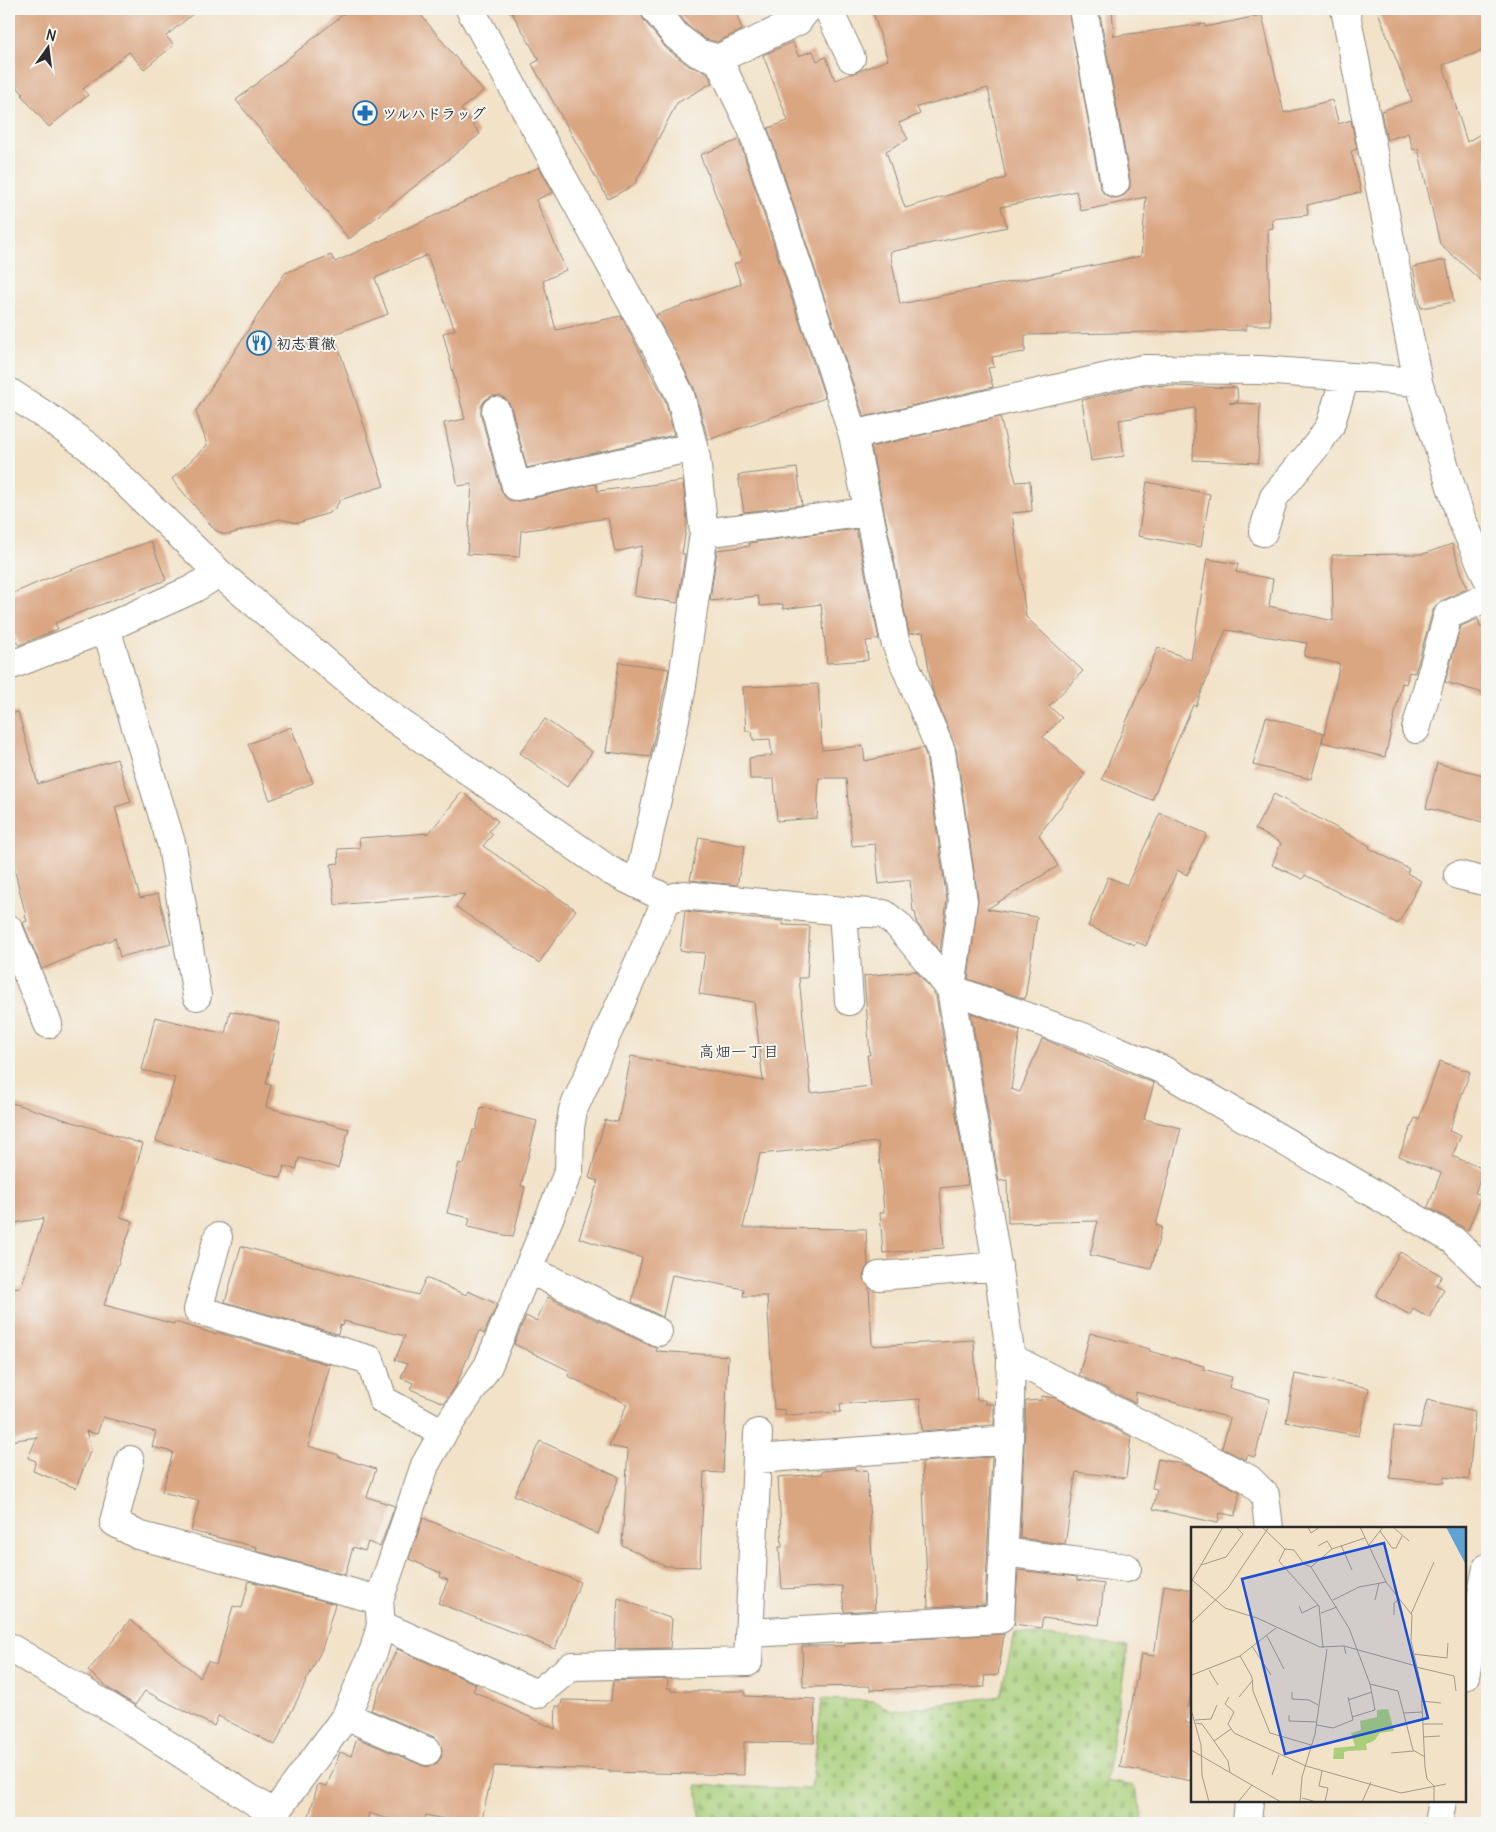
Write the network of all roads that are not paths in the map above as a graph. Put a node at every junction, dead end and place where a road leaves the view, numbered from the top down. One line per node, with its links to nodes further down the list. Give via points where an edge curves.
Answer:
1 (470, 9): 15 (street, via 662,358 680,395)
2 (655, 9): 8 (street, via 676,36 698,53)
3 (807, 9): 8 (street, via 798,21)
4 (828, 9): 7 (street)
5 (1083, 9): 9 (street)
6 (1345, 9): 11 (street)
7 (851, 58)
8 (718, 59): 14 (street, via 752,129)
9 (1116, 183)
10 (1345, 377): 11 (street); 14 (street, via 1260,370 1143,369); 17 (street, via 1330,426 1274,497)
11 (1418, 382): 20 (street, via 1461,518)
12 (9, 392): 19 (street, via 90,448)
13 (496, 411): 15 (street, via 516,486)
14 (853, 435): 16 (street)
15 (693, 447): 18 (street)
16 (868, 512): 18 (street); 31 (street, via 895,641 941,751 963,901)
17 (1263, 532)
18 (704, 533): 27 (street, via 680,692)
19 (219, 573): 22 (street, via 193,589); 27 (street, via 389,716 609,870)
20 (1487, 577)
21 (1487, 596): 24 (street, via 1448,615)
22 (106, 628): 23 (street); 32 (street, via 172,846)
23 (13, 664)
24 (1416, 729)
25 (1458, 875): 26 (street)
26 (1487, 882)
27 (638, 884): 28 (street)
28 (667, 899): 29 (street, via 683,895); 37 (street, via 573,1110 569,1170)
29 (843, 910): 31 (street, via 884,914 898,925); 33 (street)
30 (9, 929): 34 (street)
31 (952, 989): 36 (street); 38 (street, via 1163,1070 1453,1240)
32 (197, 996)
33 (849, 1001)
34 (48, 1024)
35 (218, 1237): 42 (street, via 198,1310 370,1360 384,1400)
36 (998, 1266): 39 (street); 41 (street)
37 (528, 1269): 40 (street); 42 (street, via 488,1366)
38 (1487, 1273)
39 (879, 1276)
40 (658, 1332)
41 (1011, 1358): 43 (street); 45 (street, via 1250,1479 1265,1495)
42 (443, 1433): 49 (street, via 425,1466)
43 (1009, 1440): 46 (street); 50 (street, via 757,1446)
44 (130, 1460): 49 (street, via 114,1522 138,1535)
45 (1269, 1527)
46 (1004, 1552): 47 (street); 50 (street, via 1000,1619)
47 (1127, 1568)
48 (1487, 1568): 52 (street)
49 (380, 1613): 50 (street, via 537,1694 572,1666 748,1662); 54 (street, via 374,1650)
50 (749, 1633)
51 (9, 1647): 58 (street, via 110,1708)
52 (1479, 1648): 53 (street)
53 (1466, 1674)
54 (346, 1716): 55 (street); 58 (street)
55 (427, 1751)
56 (1249, 1802): 59 (street)
57 (1442, 1802): 60 (street)
58 (271, 1818)
59 (1247, 1823)
60 (1438, 1823)

